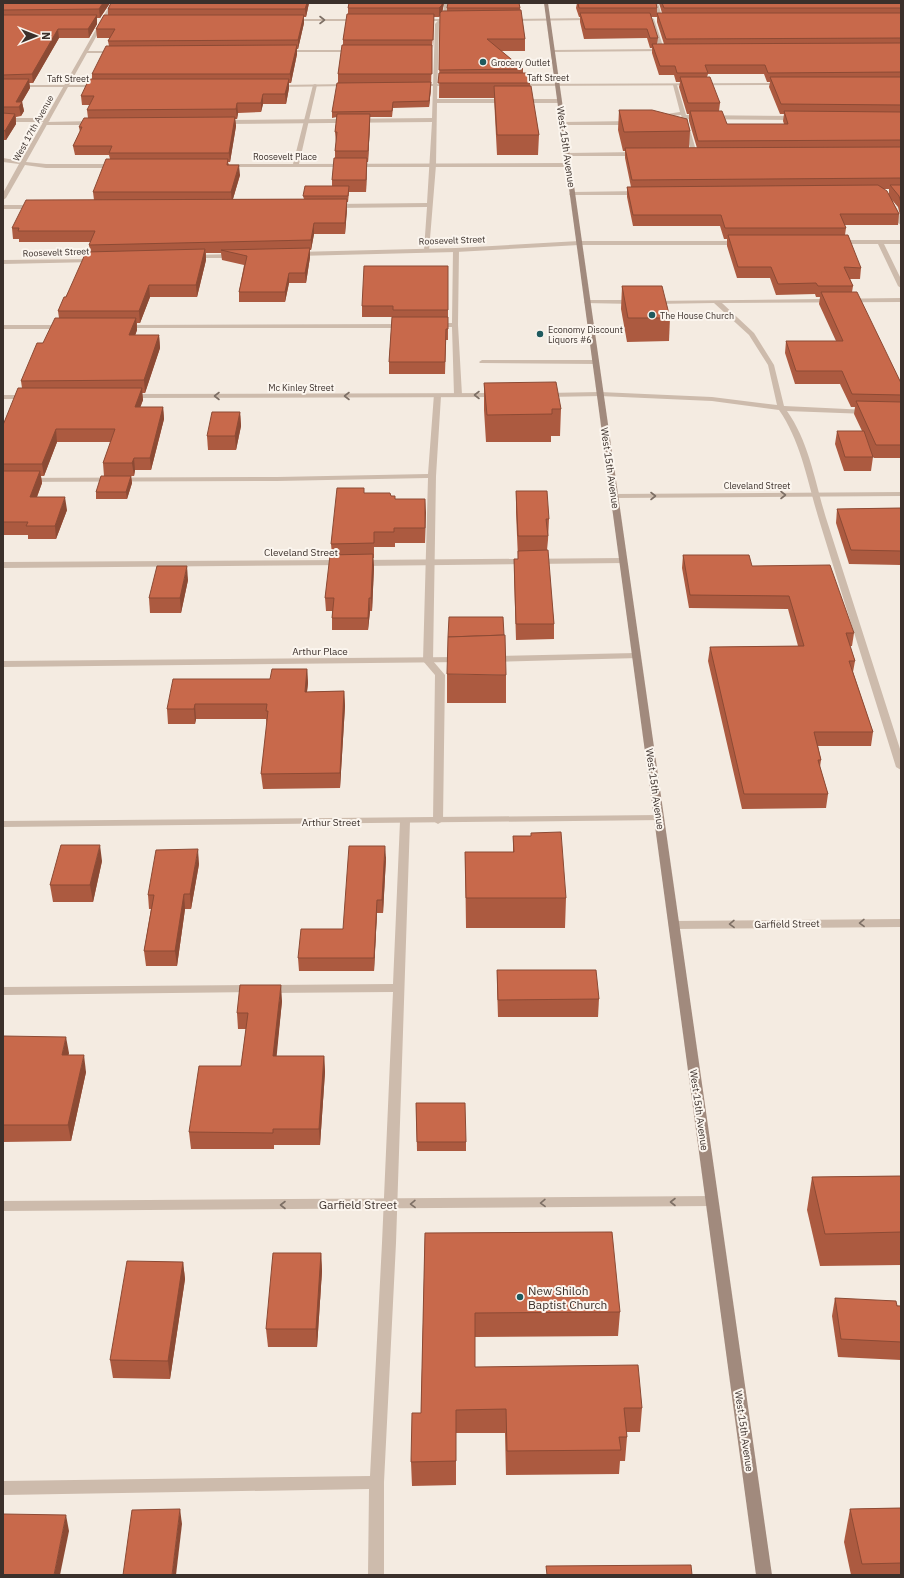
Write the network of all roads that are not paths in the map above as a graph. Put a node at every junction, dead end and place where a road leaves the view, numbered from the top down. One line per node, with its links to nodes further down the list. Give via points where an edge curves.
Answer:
1 (112, 3): 18 (street, West 17th Avenue)
2 (446, 3): 12 (street, via 445,15)
3 (546, 3): 15 (main road, West 15th Avenue)
4 (656, 3): 7 (street)
5 (645, 19): 6 (street)
6 (652, 19): 7 (street); 20 (street)
7 (661, 19): 8 (street)
8 (669, 19)
9 (282, 20): 10 (street, one-way to 10)
10 (366, 20)
11 (418, 20): 12 (street)
12 (441, 20): 13 (street); 25 (street, via 437,24)
13 (456, 20)
14 (504, 20): 15 (street)
15 (548, 20): 16 (street); 26 (main road, West 15th Avenue)
16 (600, 20)
17 (96, 21): 18 (street)
18 (102, 21): 19 (street); 27 (street, West 17th Avenue)
19 (110, 21)
20 (662, 50): 21 (street); 26 (street)
21 (670, 50)
22 (276, 51): 23 (street)
23 (356, 51)
24 (428, 51): 25 (street)
25 (435, 51): 33 (street)
26 (552, 51): 36 (main road, West 15th Avenue)
27 (85, 52): 28 (street); 38 (street, West 17th Avenue)
28 (125, 52)
29 (675, 84): 30 (street, Taft Street); 36 (street, Taft Street); 44 (street)
30 (792, 84)
31 (355, 85): 41 (street)
32 (410, 85): 33 (street)
33 (434, 85): 34 (street); 42 (street)
34 (457, 85)
35 (512, 85): 36 (street, Taft Street)
36 (557, 85): 43 (main road, West 15th Avenue)
37 (3, 86): 38 (street, Taft Street)
38 (66, 86): 39 (street, Taft Street); 50 (street, West 17th Avenue)
39 (104, 86)
40 (272, 86): 41 (street)
41 (315, 86): 52 (street)
42 (434, 101): 43 (street); 49 (street)
43 (559, 101): 55 (main road, West 15th Avenue)
44 (683, 115): 45 (street); 47 (street); 58 (street)
45 (648, 117)
46 (641, 118): 54 (street)
47 (800, 118)
48 (3, 120): 50 (street)
49 (434, 120): 52 (street); 67 (street)
50 (46, 122): 53 (street); 65 (street, West 17th Avenue)
51 (218, 122): 52 (street)
52 (306, 122): 66 (street)
53 (98, 123)
54 (623, 123): 55 (street); 56 (street)
55 (562, 124): 64 (main road, West 15th Avenue)
56 (638, 124)
57 (682, 134): 58 (street)
58 (689, 136): 61 (street)
59 (647, 154): 64 (street, Roosevelt Place)
60 (686, 154): 61 (street)
61 (694, 154): 62 (street)
62 (702, 154)
63 (3, 160): 65 (street)
64 (568, 160): 67 (street, Roosevelt Place); 71 (main road, West 15th Avenue)
65 (23, 163): 68 (street, via 46,166); 72 (street, West 17th Avenue)
66 (296, 165): 67 (street, Roosevelt Place); 69 (street, Roosevelt Place)
67 (433, 165): 74 (street)
68 (124, 166)
69 (218, 166)
70 (647, 193): 71 (street)
71 (572, 194): 83 (main road, West 15th Avenue)
72 (3, 198)
73 (888, 200): 78 (street)
74 (430, 205): 75 (street); 84 (street)
75 (327, 206)
76 (3, 207): 77 (street)
77 (42, 207)
78 (901, 223)
79 (831, 242): 80 (street)
80 (880, 242): 81 (street); 91 (street)
81 (901, 242)
82 (743, 243): 83 (street, Roosevelt Street)
83 (579, 244): 85 (street, Roosevelt Street); 94 (main road, West 15th Avenue)
84 (427, 250): 85 (street, Roosevelt Street); 86 (street, Roosevelt Street)
85 (456, 250): 99 (street)
86 (291, 254)
87 (243, 256): 88 (street)
88 (187, 257)
89 (99, 260): 90 (street, Roosevelt Street)
90 (3, 262)
91 (901, 286)
92 (901, 300): 93 (street)
93 (715, 301): 96 (street); 113 (street, via 740,322 762,349 775,379)
94 (588, 302): 95 (street); 104 (main road, West 15th Avenue)
95 (640, 302)
96 (648, 302)
97 (416, 325): 102 (street)
98 (424, 325): 99 (street)
99 (455, 325): 110 (street)
100 (3, 327): 101 (street)
101 (72, 327)
102 (118, 328)
103 (482, 362): 104 (street)
104 (596, 362): 105 (main road, West 15th Avenue)
105 (600, 394): 107 (street); 113 (street, via 712,399); 119 (main road, West 15th Avenue)
106 (505, 395): 110 (street, Mc Kinley Street, one-way to 110)
107 (537, 395)
108 (121, 396): 109 (street, Mc Kinley Street, one-way to 108)
109 (437, 396): 110 (street, Mc Kinley Street); 115 (street)
110 (458, 396)
111 (3, 397): 112 (street)
112 (35, 397)
113 (781, 407): 114 (street, via 800,410); 118 (street, via 802,447)
114 (879, 412)
115 (432, 476): 116 (street); 121 (street)
116 (3, 480)
117 (901, 494): 118 (street, Cleveland Street)
118 (815, 495): 119 (street, Cleveland Street, one-way to 118); 128 (street)
119 (614, 496): 120 (main road, West 15th Avenue)
120 (623, 561): 121 (street, Cleveland Street); 123 (main road, West 15th Avenue)
121 (430, 563): 122 (street, Cleveland Street); 126 (street)
122 (3, 565)
123 (636, 656): 124 (street); 129 (main road, West 15th Avenue)
124 (482, 659)
125 (466, 660): 126 (street, Arthur Place)
126 (428, 661): 127 (street, Arthur Place); 131 (street, via 440,675)
127 (3, 664)
128 (901, 767)
129 (659, 818): 131 (street, Arthur Street); 134 (main road, West 15th Avenue)
130 (404, 821): 131 (street, Arthur Street); 132 (street, Arthur Street); 135 (street)
131 (438, 821)
132 (3, 824)
133 (901, 923): 134 (street, Garfield Street, one-way to 134)
134 (674, 925): 137 (main road, West 15th Avenue)
135 (398, 988): 136 (street); 138 (street)
136 (3, 991)
137 (712, 1201): 138 (street, Garfield Street, one-way to 138); 143 (main road, West 15th Avenue)
138 (390, 1204): 139 (street, Garfield Street, one-way to 139); 140 (street)
139 (3, 1206)
140 (377, 1482): 141 (street); 142 (street)
141 (3, 1488)
142 (376, 1575)
143 (764, 1575)

